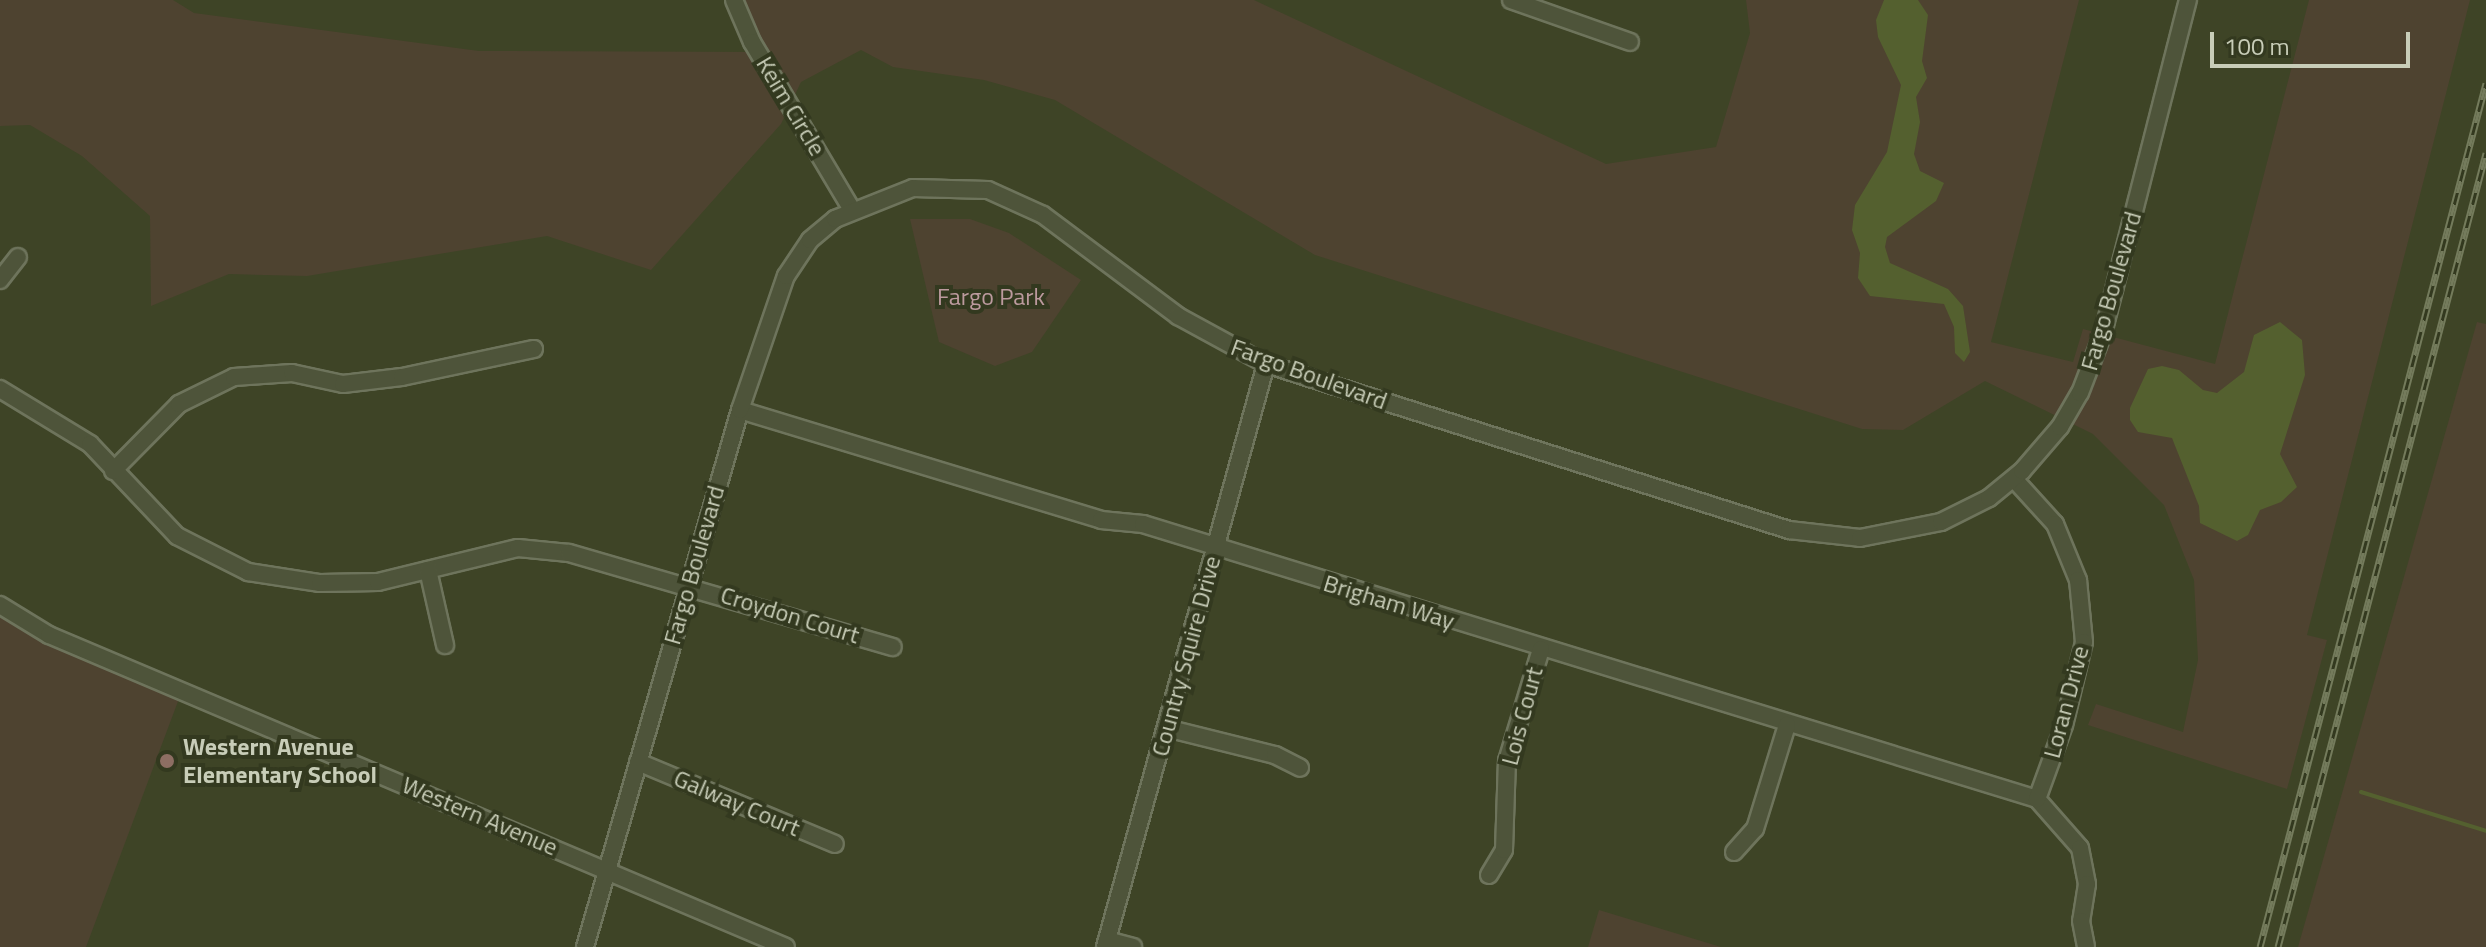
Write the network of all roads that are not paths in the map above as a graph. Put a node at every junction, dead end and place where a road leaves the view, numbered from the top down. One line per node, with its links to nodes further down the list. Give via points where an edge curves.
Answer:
1 (734, 0): 5 (street, Keim Circle, via 752,42)
2 (1511, 0): 4 (street)
3 (2188, 0): 13 (street, Fargo Boulevard, via 2103,333 2080,393 2060,427)
4 (1630, 42)
5 (852, 210): 9 (street, Fargo Boulevard, via 913,188 988,190 1043,215 1178,316); 11 (street, Fargo Boulevard, via 810,240 786,276)
6 (18, 257): 7 (street)
7 (0, 280)
8 (534, 349): 12 (street, via 343,384 292,373 234,377 179,404)
9 (1266, 364): 13 (street, Fargo Boulevard, via 1789,530 1860,538 1941,522); 14 (street, Country Squire Drive)
10 (0, 389): 12 (street, Croydon Court, via 90,444)
11 (740, 410): 14 (street, Brigham Way, via 1101,520 1143,524); 16 (street, Fargo Boulevard)
12 (113, 471): 15 (street, Croydon Court, via 177,536 248,572 320,583 378,582)
13 (2014, 479): 25 (street, Loran Drive, via 2055,524 2078,580 2084,642 2064,725)
14 (1216, 547): 20 (street, Brigham Way); 22 (street, Country Squire Drive)
15 (428, 570): 16 (street, Croydon Court, via 518,548 569,553); 18 (street)
16 (687, 584): 19 (street, Croydon Court); 23 (street, Fargo Boulevard)
17 (0, 605): 28 (street, Western Avenue, via 49,635)
18 (445, 645)
19 (893, 647)
20 (1541, 649): 21 (street, Brigham Way); 29 (street, Lois Court, via 1507,761 1504,850)
21 (1787, 725): 25 (street, Brigham Way); 27 (street, via 1755,829)
22 (1166, 728): 24 (street, via 1275,755); 30 (street, Country Squire Drive)
23 (638, 762): 26 (street, Galway Court); 28 (street, Fargo Boulevard)
24 (1300, 768)
25 (2037, 799): 34 (street, via 2080,848 2087,884 2081,921)
26 (835, 844)
27 (1734, 852)
28 (608, 870): 31 (street, Fargo Boulevard); 32 (street, Western Avenue)
29 (1489, 875)
30 (1106, 944): 33 (street)
31 (585, 947)
32 (786, 947)
33 (1133, 947)
34 (2086, 947)

